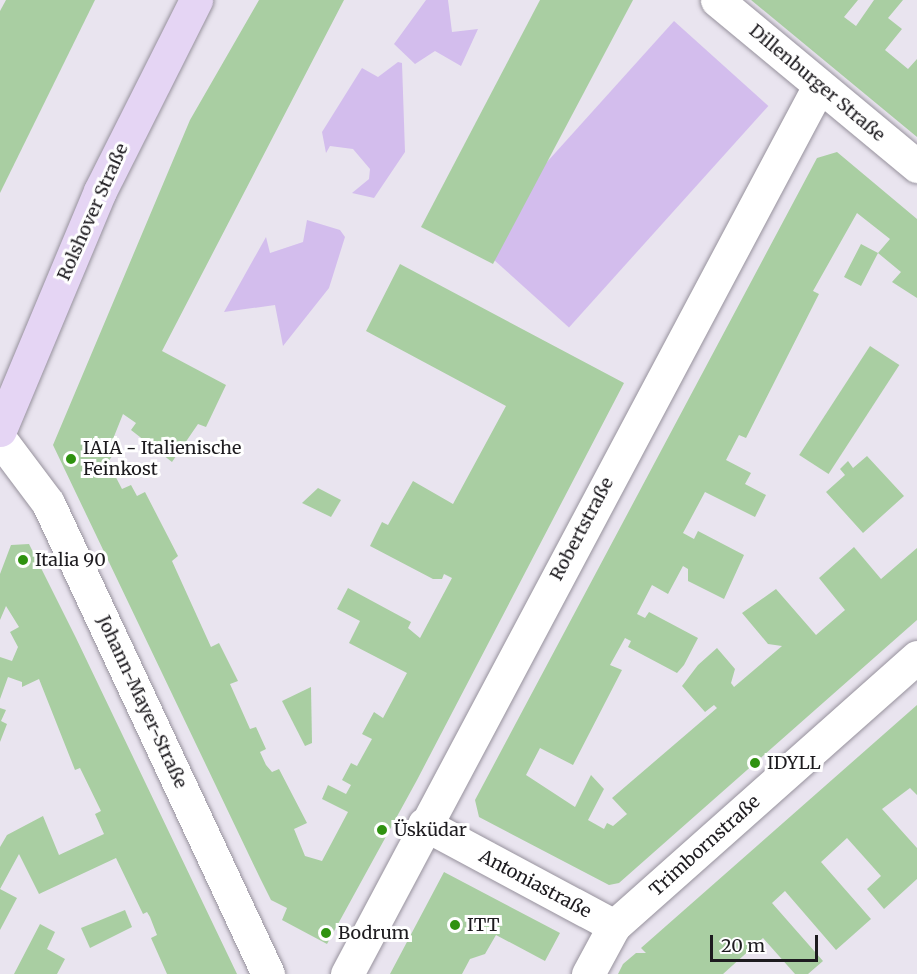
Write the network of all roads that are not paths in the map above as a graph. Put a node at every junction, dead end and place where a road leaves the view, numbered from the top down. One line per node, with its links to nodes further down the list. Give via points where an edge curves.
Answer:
1 (196, 0): 5 (street, Rolshover Straße, via 100,191)
2 (717, 0): 3 (street, Dillenburger Straße)
3 (819, 86): 4 (street, Dillenburger Straße); 8 (street, Robertstraße)
4 (917, 166)
5 (2, 414)
6 (0, 439): 10 (street, Johann-Mayer-Straße, via 48,503)
7 (917, 657): 9 (street, Trimbornstraße)
8 (424, 824): 9 (street, Antoniastraße); 11 (street, Robertstraße)
9 (614, 926): 12 (street, Trimbornstraße)
10 (268, 974)
11 (347, 974)
12 (588, 974)

